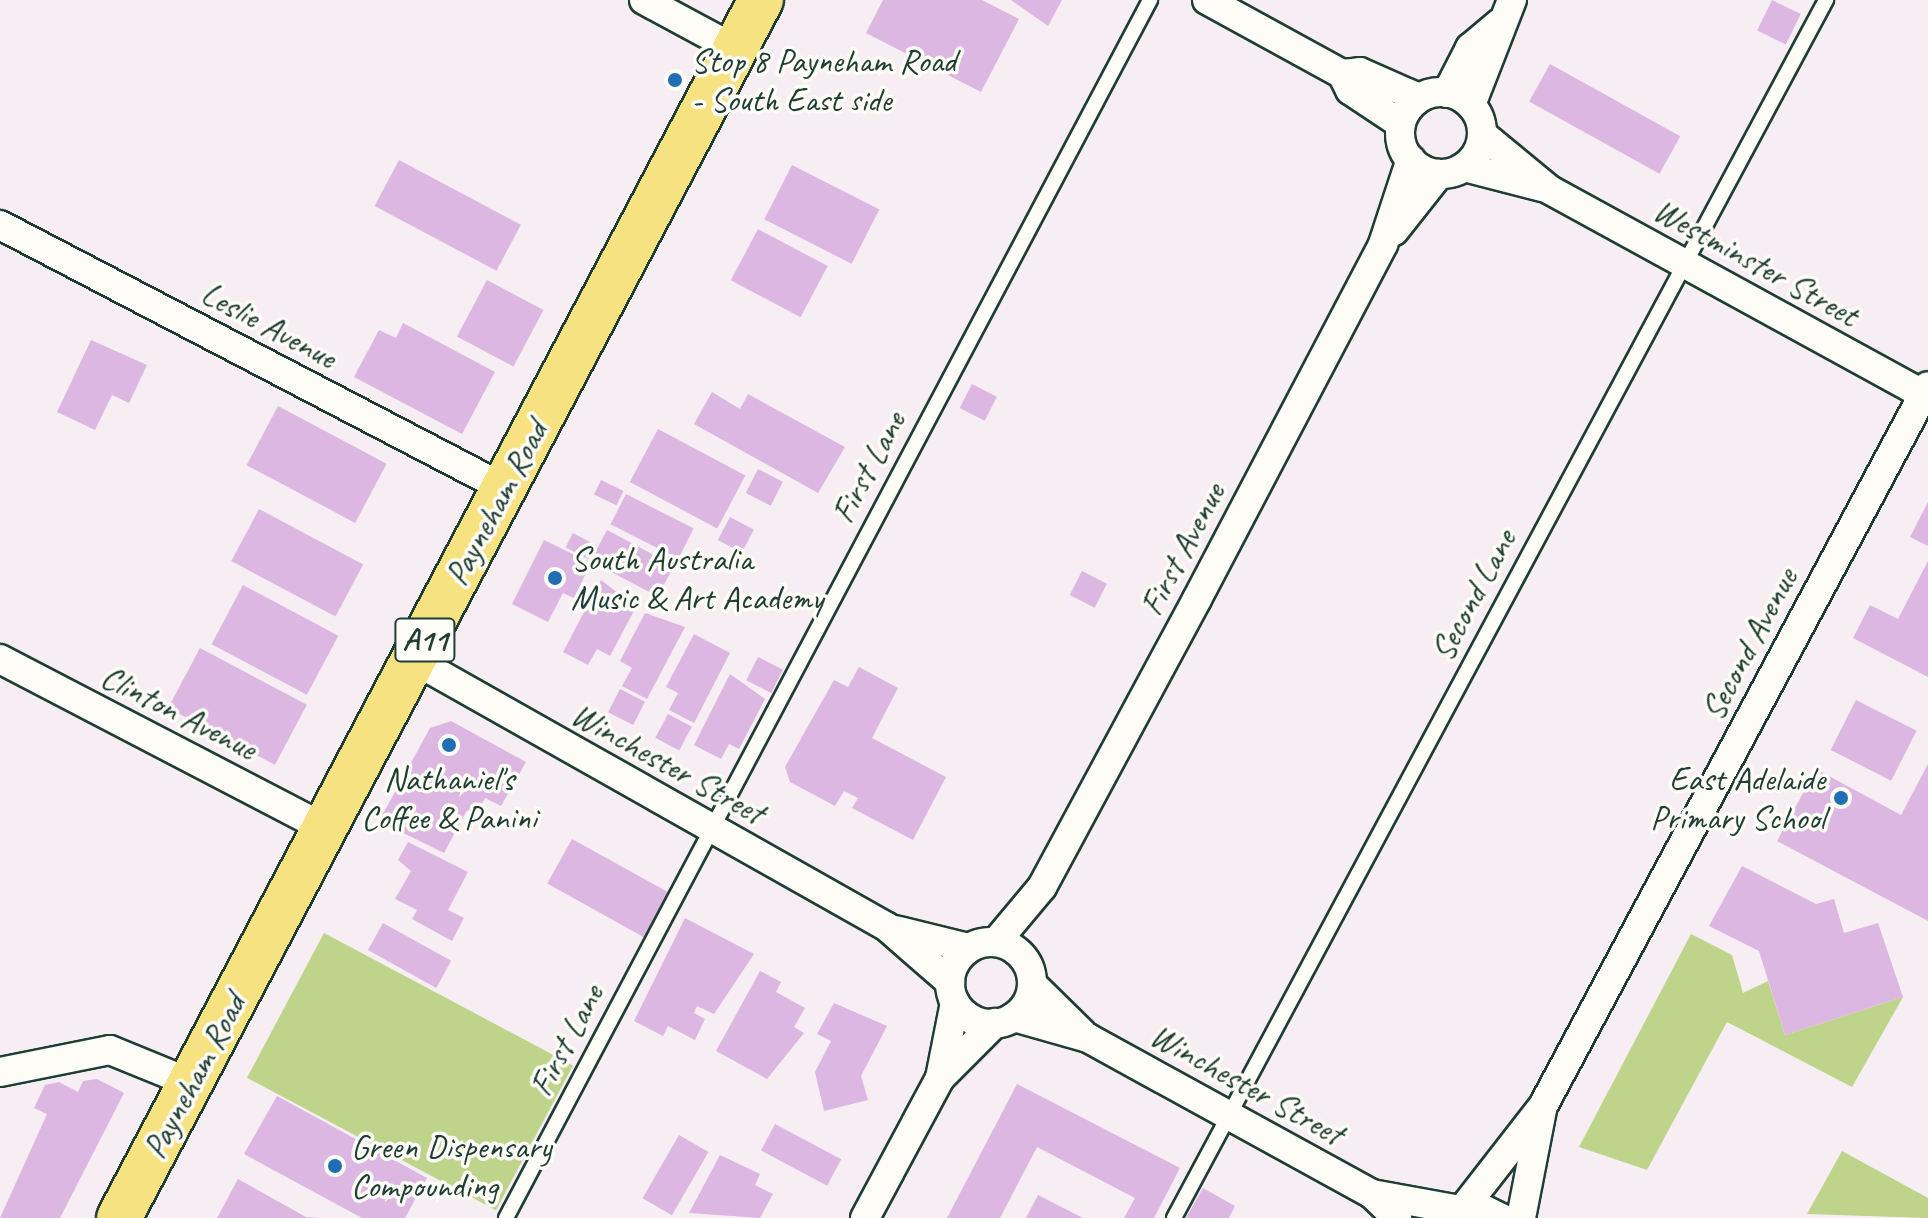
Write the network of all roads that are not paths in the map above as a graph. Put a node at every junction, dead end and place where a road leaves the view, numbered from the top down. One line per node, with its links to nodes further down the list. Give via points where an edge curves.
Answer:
1 (644, 0): 7 (street)
2 (761, 0): 7 (main road, Payneham Road / A11)
3 (1150, 0): 24 (lane, First Lane)
4 (1207, 0): 8 (street)
5 (1826, 0): 18 (lane, Second Lane)
6 (1506, 12): 10 (street, via 1470,48)
7 (735, 49): 20 (main road, Payneham Road / A11)
8 (1342, 74): 9 (street, via 1360,72); 11 (street, via 1350,90)
9 (1419, 98): 10 (street); 11 (street)
10 (1459, 99): 12 (street)
11 (1401, 124): 13 (street)
12 (1482, 134): 14 (street); 15 (street, Westminster Street)
13 (1411, 159): 14 (street); 17 (street, First Avenue)
14 (1452, 170): 15 (street, Westminster Street); 17 (street, First Avenue)
15 (1550, 190): 18 (street, Westminster Street)
16 (0, 225): 20 (street, Leslie Avenue)
17 (1383, 244): 25 (street, First Avenue)
18 (1684, 264): 19 (street, Westminster Street); 37 (lane, Second Lane)
19 (1926, 392): 36 (street, Second Avenue)
20 (504, 488): 22 (main road, Payneham Road / A11)
21 (0, 659): 23 (street, Clinton Avenue)
22 (414, 660): 23 (main road, Payneham Road / A11); 24 (street, Winchester Street)
23 (325, 828): 35 (main road, Payneham Road / A11)
24 (711, 828): 26 (street, Winchester Street); 41 (lane, First Lane)
25 (1042, 887): 27 (street, First Avenue); 29 (street, First Avenue)
26 (887, 927): 28 (street, Winchester Street); 30 (street, Winchester Street)
27 (996, 942): 28 (street); 29 (street)
28 (969, 948): 30 (street)
29 (1028, 972): 31 (street); 32 (street, Winchester Street)
30 (952, 992): 31 (street, via 965,1015); 34 (street)
31 (1005, 1020): 32 (street, Winchester Street); 34 (street)
32 (1088, 1038): 37 (street, Winchester Street)
33 (0, 1072): 35 (street, via 110,1050)
34 (940, 1078): 42 (street)
35 (191, 1083): 40 (main road, Payneham Road / A11)
36 (1543, 1106): 39 (street, Second Avenue); 46 (street, Second Avenue)
37 (1228, 1115): 38 (street, Winchester Street); 43 (lane, Second Lane)
38 (1372, 1194): 39 (street, Winchester Street); 44 (street, Winchester Street)
39 (1456, 1213): 45 (street, Winchester Street, via 1479,1207)
40 (119, 1218)
41 (506, 1218)
42 (865, 1218)
43 (1174, 1218)
44 (1397, 1218)
45 (1502, 1218)
46 (1521, 1218)

